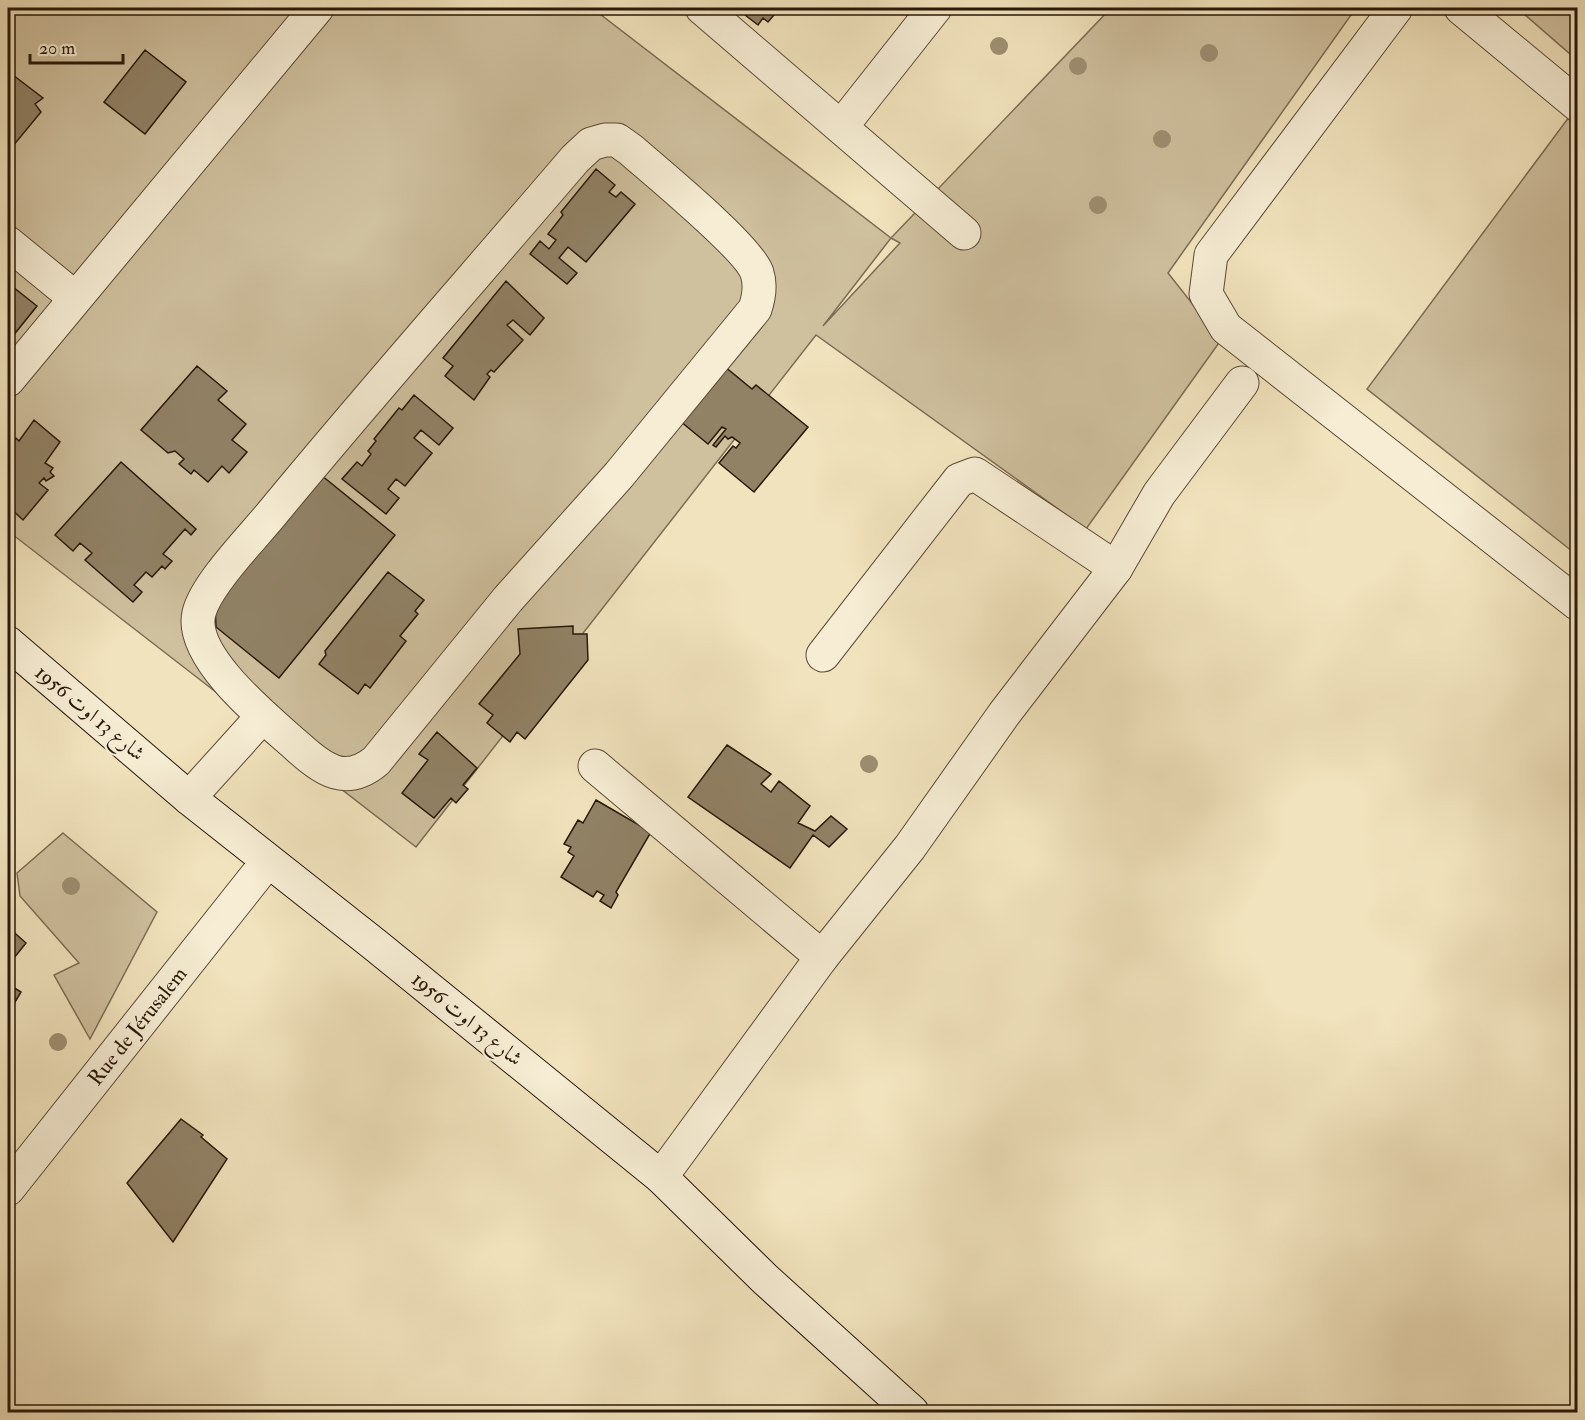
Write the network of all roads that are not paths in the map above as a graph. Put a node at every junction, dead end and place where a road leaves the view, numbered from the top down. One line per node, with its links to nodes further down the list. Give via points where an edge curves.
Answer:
1 (316, 8): 10 (street)
2 (702, 8): 7 (street)
3 (935, 8): 7 (street)
4 (1396, 8): 14 (street, via 1210,255 1206,294 1226,328)
5 (1461, 8): 6 (street)
6 (1578, 105)
7 (841, 127): 8 (street)
8 (964, 233)
9 (8, 243): 10 (street)
10 (74, 297): 11 (street)
11 (8, 380)
12 (1242, 383): 13 (street, via 1159,494)
13 (1116, 568): 16 (street, via 975,474 959,480); 21 (street, via 1004,714 910,847)
14 (1578, 604)
15 (8, 643): 19 (street, شارع 13 اوت 1956)
16 (823, 655)
17 (263, 716): 17 (street, via 218,667 200,639 199,613 214,583 575,159 591,144 617,140 748,257 759,283 755,309 376,761 353,775 338,773 316,763); 19 (street)
18 (595, 766): 21 (street)
19 (189, 798): 20 (street, شارع 13 اوت 1956)
20 (268, 861): 22 (street, شارع 13 اوت 1956); 23 (street, Rue de Jérusalem)
21 (822, 957): 22 (street)
22 (661, 1177): 24 (street, شارع 13 اوت 1956, via 765,1279)
23 (8, 1190)
24 (912, 1413)

